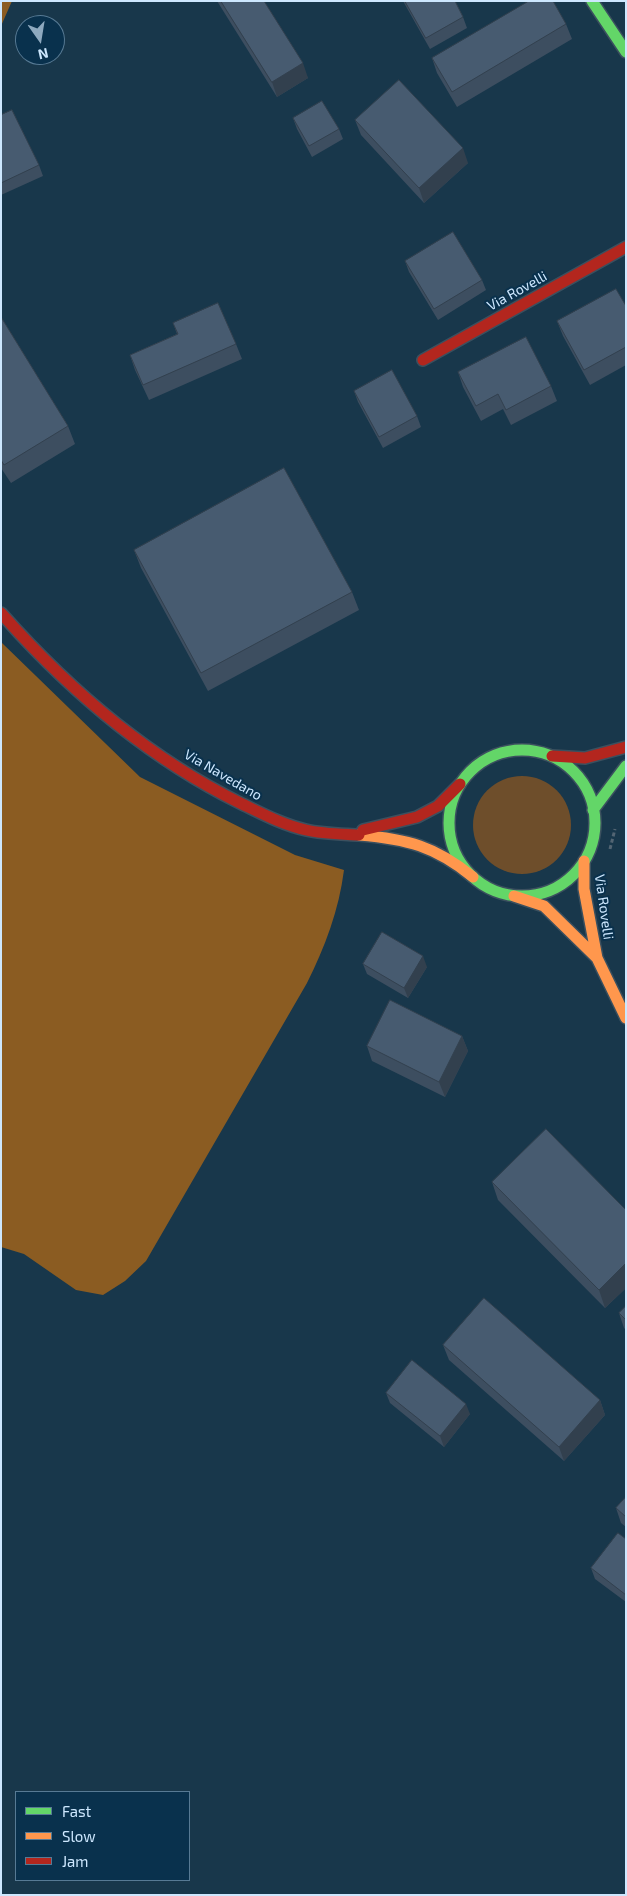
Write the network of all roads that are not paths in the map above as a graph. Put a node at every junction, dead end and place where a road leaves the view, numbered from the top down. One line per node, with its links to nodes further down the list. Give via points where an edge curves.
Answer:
1 (592, 1): 2 (street)
2 (626, 52)
3 (626, 247): 4 (street, Via Rovelli)
4 (423, 360)
5 (1, 613): 11 (street, Via Navedano, via 68,685 145,746 256,812 305,830)
6 (626, 747): 7 (street, via 585,758)
7 (552, 756): 9 (street, via 535,751 501,753 471,770); 10 (street, via 579,778)
8 (626, 766): 10 (street)
9 (460, 783): 11 (street, via 438,806 416,817); 13 (street, via 451,807 449,833 454,850)
10 (594, 810): 12 (street, via 593,837)
11 (342, 835): 13 (street, Via Navedano, via 409,842 440,852)
12 (584, 861): 14 (street, via 574,874 546,892); 15 (street, Via Rovelli, via 584,889)
13 (473, 878): 14 (street, via 485,886)
14 (513, 895): 15 (street, Via Rovelli, via 544,906)
15 (597, 958): 16 (street, Via Rovelli)
16 (626, 1018)

